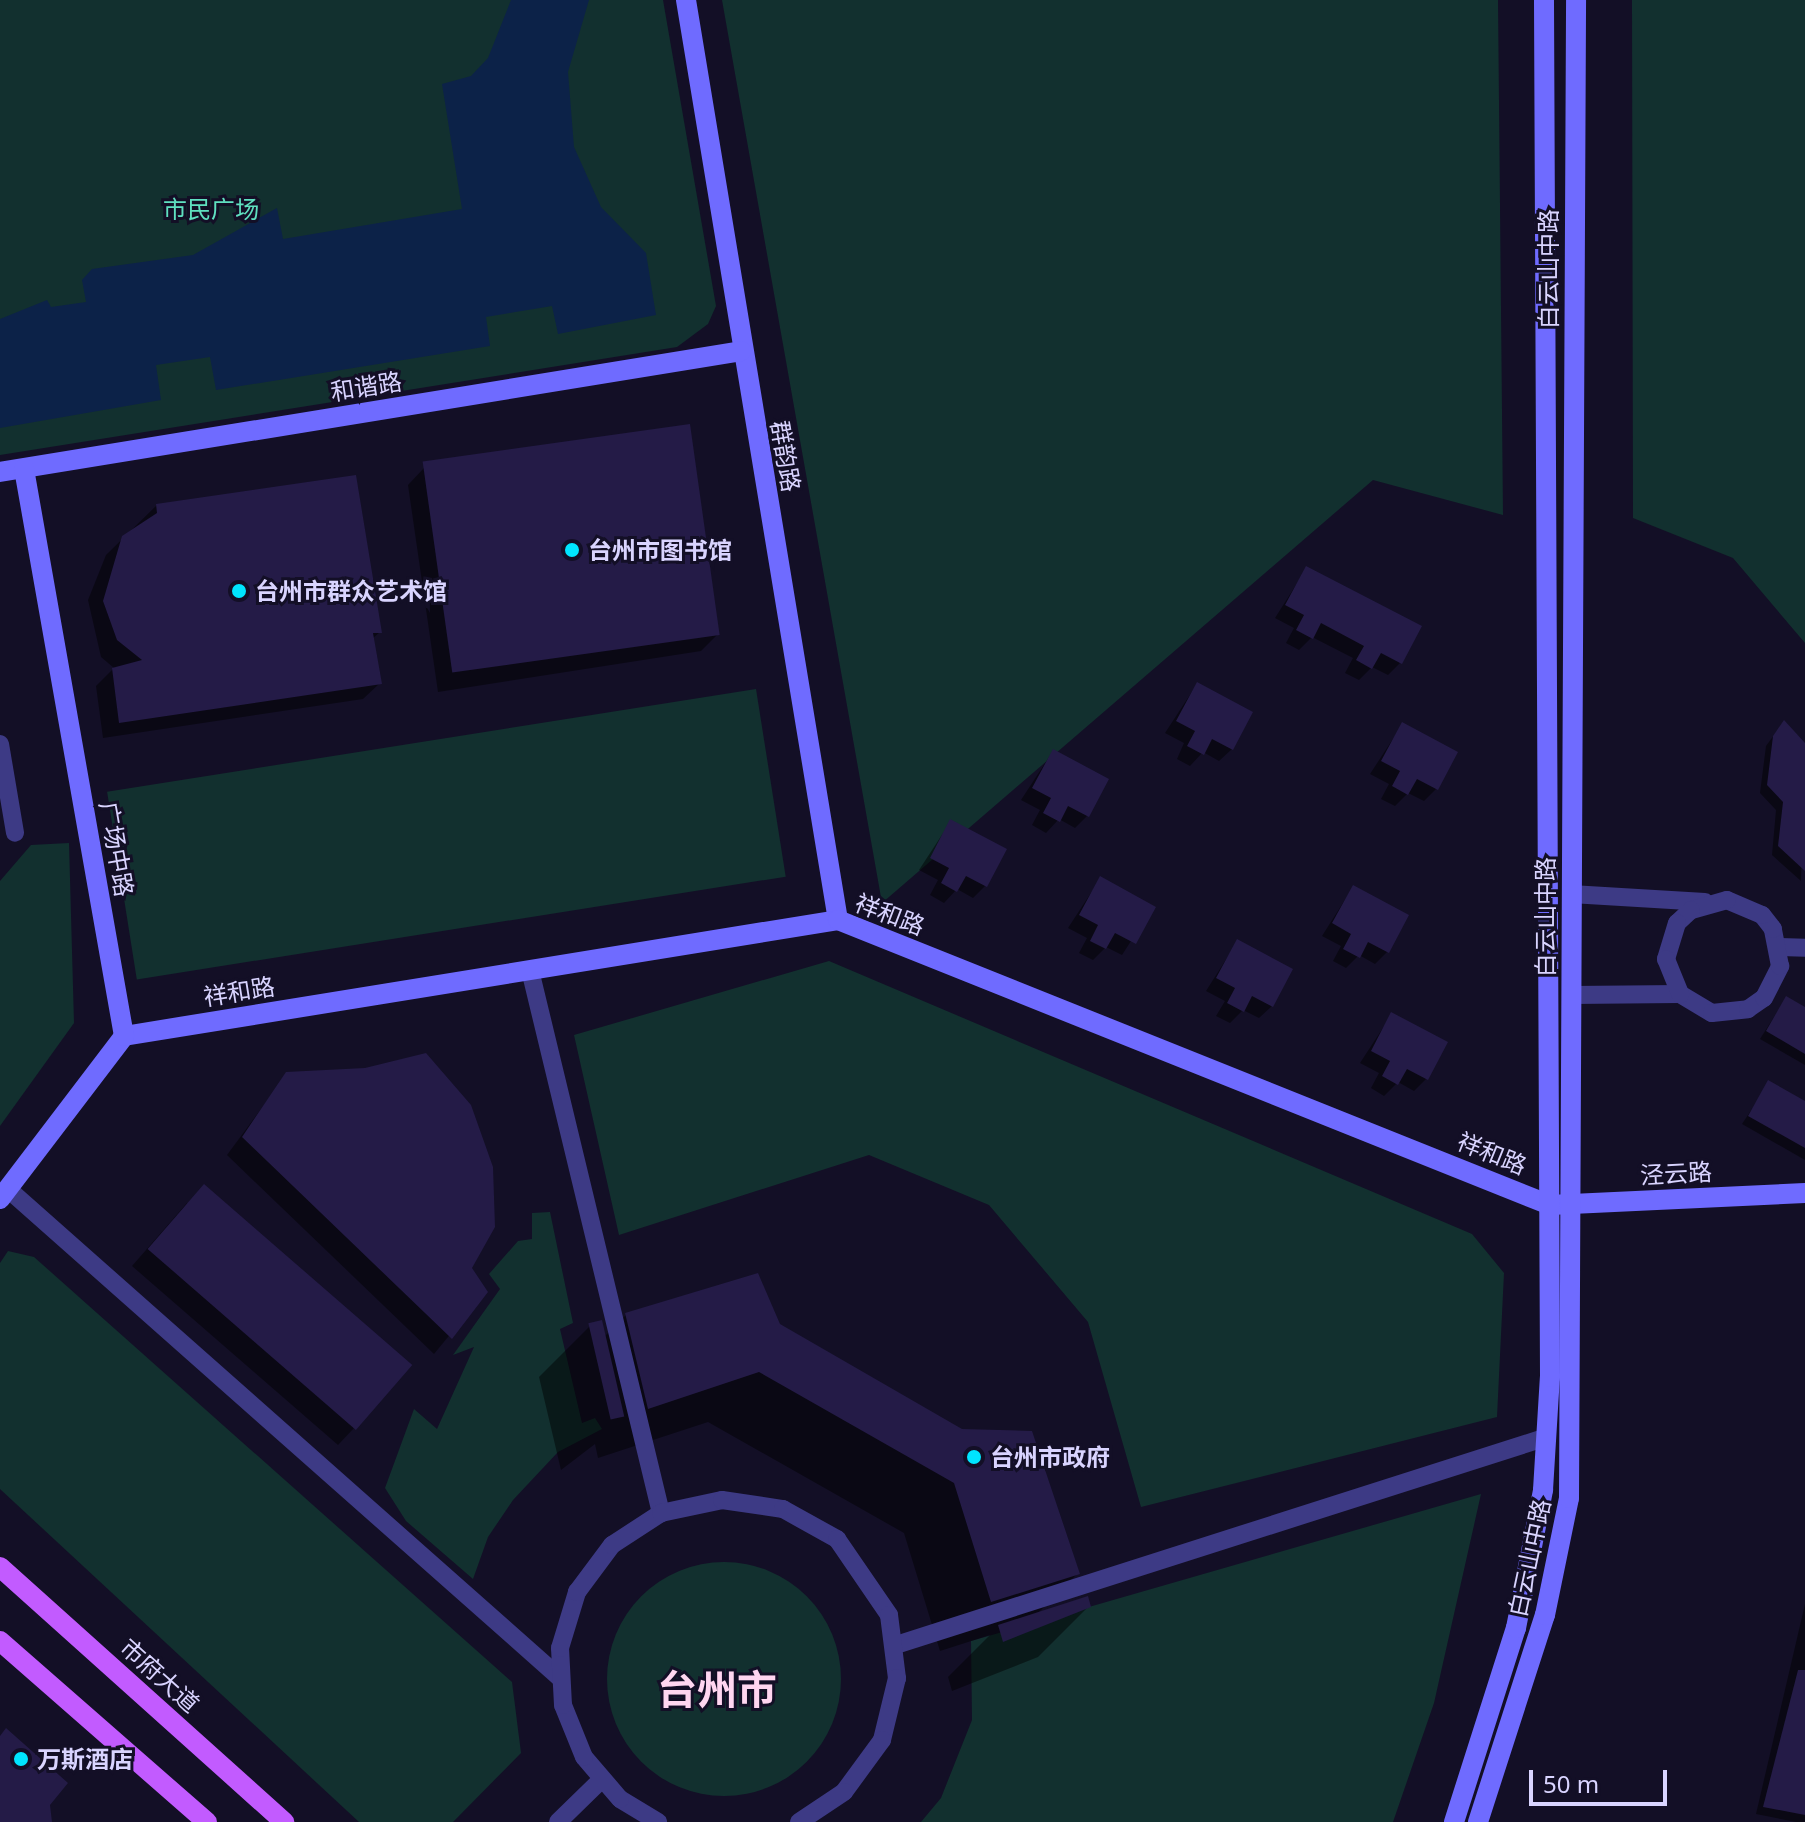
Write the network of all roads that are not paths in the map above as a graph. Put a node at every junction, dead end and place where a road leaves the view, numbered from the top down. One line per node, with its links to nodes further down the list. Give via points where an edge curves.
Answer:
1 (686, 0): 4 (street, 群韵路)
2 (1544, 0): 20 (street, 白云山中路)
3 (1578, 0): 9 (street, 白云山中路)
4 (741, 351): 5 (street, 和谐路); 11 (street, 群韵路)
5 (24, 469): 6 (street, 和谐路); 17 (street, 广场中路)
6 (0, 472)
7 (0, 744): 8 (street)
8 (15, 833)
9 (1571, 894): 10 (street); 16 (street, 白云山中路)
10 (1708, 903): 12 (street, via 1754,910); 15 (street, via 1677,923 1669,940 1670,978)
11 (838, 920): 14 (street, 祥和路); 20 (street, 祥和路)
12 (1780, 947): 13 (street); 15 (street, via 1775,983 1748,1009 1712,1013)
13 (1805, 948)
14 (530, 970): 17 (street, 祥和路); 22 (street)
15 (1680, 994): 16 (street)
16 (1571, 995): 20 (street, 白云山中路)
17 (124, 1036): 19 (street)
18 (1805, 1193): 20 (street, 泾云路)
19 (4, 1194): 26 (street)
20 (1560, 1205): 21 (street, 白云山中路); 34 (street, 白云山中路, via 1569,1498 1545,1615)
21 (1547, 1437): 25 (street); 33 (street, 白云山中路, via 1516,1628)
22 (661, 1513): 25 (street, via 722,1500 783,1509 811,1522 867,1574); 26 (street, via 592,1567 566,1619)
23 (0, 1567): 29 (main road, 市府大道)
24 (0, 1641): 28 (main road)
25 (896, 1645): 32 (street, via 897,1678 882,1740 844,1792)
26 (559, 1677): 27 (street, via 571,1732)
27 (601, 1780): 30 (street); 31 (street)
28 (207, 1822)
29 (284, 1822)
30 (558, 1822)
31 (658, 1822)
32 (799, 1822)
33 (1454, 1822)
34 (1478, 1822)

